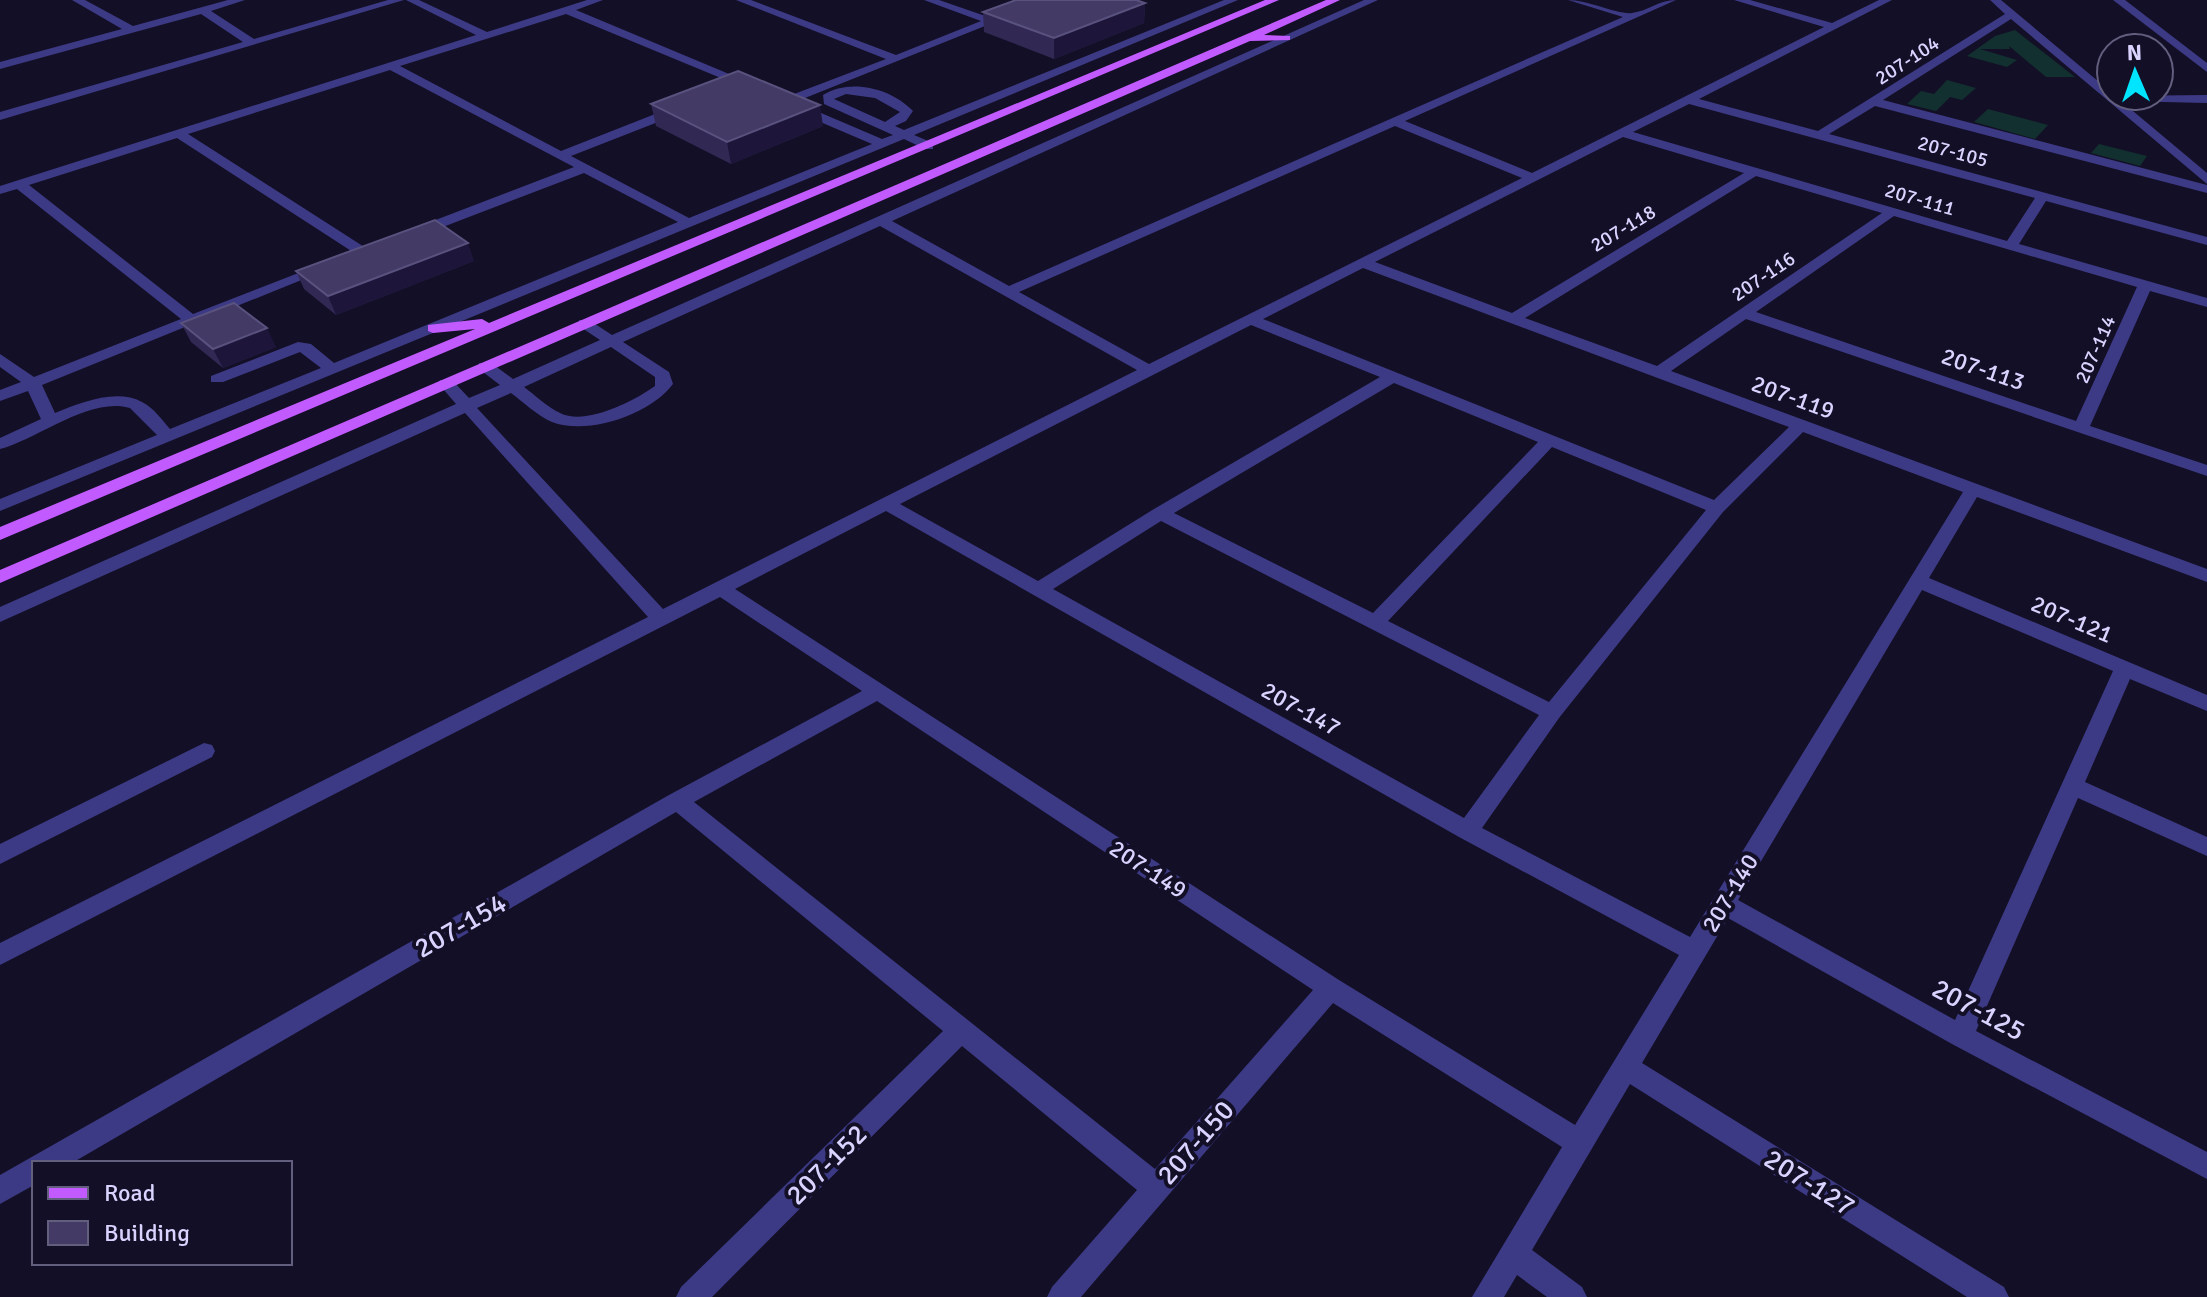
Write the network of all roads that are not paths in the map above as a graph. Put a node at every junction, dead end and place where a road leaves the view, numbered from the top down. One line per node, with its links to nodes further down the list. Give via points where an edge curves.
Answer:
1 (77, 0): 27 (street)
2 (240, 0): 22 (street)
3 (349, 0): 20 (street)
4 (399, 0): 20 (street)
5 (411, 0): 28 (street)
6 (598, 0): 21 (street)
7 (741, 0): 33 (street)
8 (929, 0): 25 (street)
9 (1045, 0): 25 (street)
10 (1233, 0): 57 (street)
11 (1274, 0): 32 (main road)
12 (1335, 0): 29 (main road)
13 (1373, 0): 30 (street)
14 (1573, 0): 24 (street)
15 (1671, 0): 24 (street)
16 (1739, 0): 26 (street)
17 (1887, 0): 26 (street)
18 (1995, 0): 23 (street)
19 (2118, 0): 38 (street)
20 (367, 9): 31 (street)
21 (566, 10): 28 (street); 40 (street)
22 (203, 11): 27 (street); 31 (street)
23 (2012, 14): 41 (street); 49 (street, 207-104)
24 (1633, 17): 53 (street)
25 (990, 21): 33 (street)
26 (1834, 27): 47 (street)
27 (132, 30): 37 (street)
28 (485, 35): 36 (street)
29 (1244, 38): 30 (main road); 35 (main road)
30 (1286, 38): 71 (street)
31 (253, 43): 52 (street)
32 (1153, 51): 34 (main road); 35 (main road, via 1164,61)
33 (897, 59): 48 (street)
34 (1125, 63): 39 (main road); 60 (main road)
35 (1180, 64): 39 (main road)
36 (389, 65): 55 (street); 61 (street)
37 (0, 66)
38 (2207, 69)
39 (1158, 74): 85 (main road)
40 (744, 84): 42 (street); 43 (street)
41 (2095, 85)
42 (758, 90)
43 (721, 93)
44 (771, 96): 48 (street)
45 (2175, 98): 46 (street)
46 (2207, 99)
47 (1689, 100): 56 (street); 58 (street, 207-105)
48 (785, 102): 59 (street)
49 (1875, 102): 58 (street, 207-104); 67 (street)
50 (686, 106): 61 (street)
51 (2127, 112): 65 (street)
52 (0, 116)
53 (1396, 122): 64 (street); 78 (street)
54 (886, 126): 54 (street, via 907,111 856,90 827,98); 57 (street)
55 (178, 133): 66 (street); 83 (street, via 357,255)
56 (1622, 133): 63 (street, 207-111); 64 (street)
57 (903, 134): 59 (street); 60 (street)
58 (1820, 135): 69 (street, 207-105)
59 (881, 143): 72 (street)
60 (929, 146): 84 (main road)
61 (561, 155): 62 (street)
62 (584, 168): 72 (street); 73 (street)
63 (1754, 172): 70 (street, 207-111); 82 (street, 207-118)
64 (1533, 178): 76 (street)
65 (2207, 180)
66 (19, 184): 68 (street); 83 (street)
67 (2207, 189)
68 (0, 190)
69 (2043, 196): 74 (street, 207-105); 75 (street)
70 (1892, 212): 75 (street, 207-111); 80 (street, 207-116)
71 (878, 219): 78 (street); 87 (street)
72 (689, 223): 86 (street)
73 (408, 236)
74 (2207, 241)
75 (2011, 246): 77 (street, 207-111)
76 (1363, 263): 81 (street); 82 (street, 207-119)
77 (2145, 285): 79 (street, 207-111); 102 (street, 207-114)
78 (1009, 291): 91 (street)
79 (2207, 303)
80 (1743, 313): 92 (street, 207-116); 102 (street, 207-113)
81 (1251, 319): 91 (street); 93 (street)
82 (1513, 319): 92 (street, 207-119)
83 (191, 320): 96 (street)
84 (502, 322): 86 (main road); 112 (main road)
85 (584, 323): 87 (street); 89 (main road)
86 (433, 328): 90 (street)
87 (611, 340): 97 (street); 97 (street, via 663,375 661,389 602,418 577,422 556,418)
88 (0, 359): 96 (street)
89 (485, 366): 95 (main road); 97 (street)
90 (333, 370): 94 (street, via 306,347 298,347); 103 (street)
91 (1149, 370): 108 (street)
92 (1658, 373): 101 (street, 207-119)
93 (1394, 376): 104 (street); 111 (street)
94 (217, 379)
95 (446, 383): 99 (street); 114 (main road)
96 (33, 384): 98 (street); 100 (street)
97 (511, 386): 99 (street)
98 (0, 396)
99 (467, 406): 118 (street); 119 (street)
100 (51, 422): 103 (street, via 124,400 137,405); 105 (street)
101 (1800, 425): 107 (street, 207-119); 110 (street)
102 (2081, 428): 106 (street, 207-113)
103 (167, 436): 109 (street)
104 (1549, 440): 110 (street); 120 (street)
105 (0, 444)
106 (2207, 471)
107 (1973, 489): 113 (street, 207-119); 115 (street, 207-140)
108 (886, 504): 116 (street); 117 (street, 207-147)
109 (0, 505)
110 (1717, 508): 124 (street)
111 (1160, 513): 117 (street); 120 (street)
112 (0, 534)
113 (2207, 576)
114 (0, 577)
115 (1918, 581): 121 (street, 207-121); 131 (street, 207-140)
116 (721, 589): 119 (street); 122 (street, 207-149)
117 (1036, 591): 128 (street, 207-147)
118 (0, 615)
119 (661, 619): 133 (street)
120 (1375, 623): 124 (street)
121 (2124, 669): 123 (street, 207-121); 126 (street)
122 (877, 692): 127 (street, 207-154); 134 (street, 207-149)
123 (2207, 703)
124 (1552, 713): 128 (street)
125 (204, 751): 130 (street)
126 (2072, 786): 129 (street); 136 (street)
127 (677, 801): 135 (street); 139 (street, 207-154)
128 (1467, 831): 132 (street, 207-147)
129 (2207, 847)
130 (0, 855)
131 (1724, 904): 132 (street, 207-140); 136 (street, 207-125)
132 (1695, 952): 137 (street, 207-140)
133 (0, 955)
134 (1330, 988): 138 (street, 207-149); 142 (street, 207-150)
135 (961, 1030): 142 (street); 145 (street, 207-152)
136 (1961, 1036): 140 (street, 207-125)
137 (1626, 1067): 138 (street, 207-140); 149 (street, 207-127)
138 (1579, 1143): 144 (street, 207-140)
139 (49, 1161)
140 (2207, 1166)
141 (32, 1171): 143 (street)
142 (1155, 1187): 146 (street, 207-150)
143 (0, 1190)
144 (1513, 1254): 147 (street, 207-140); 148 (street)
145 (691, 1297)
146 (1062, 1297)
147 (1487, 1297)
148 (1572, 1297)
149 (1994, 1297)

